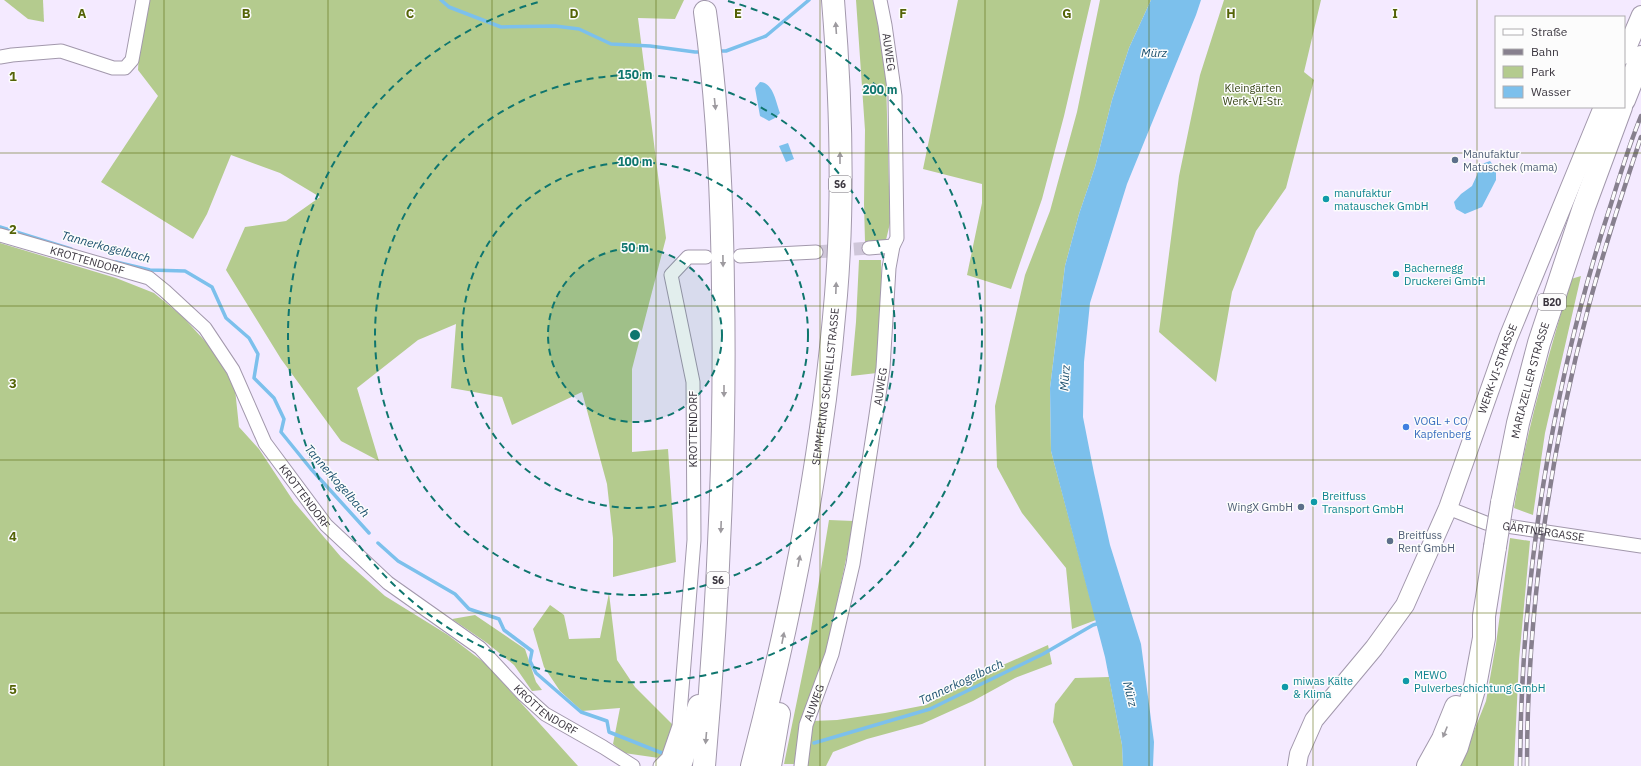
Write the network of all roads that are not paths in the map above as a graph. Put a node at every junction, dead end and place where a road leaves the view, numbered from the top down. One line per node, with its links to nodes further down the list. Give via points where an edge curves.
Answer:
1 (143, 0): 7 (street, via 132,60 125,68 112,68 61,51)
2 (833, 0): 22 (highway, SEMMERING SCHNELLSTRASSE / S6, one-way to 2, via 817,453 836,294 840,137)
3 (880, 0): 13 (street, AUWEG, via 895,96 898,227)
4 (704, 12): 21 (highway, S6, one-way to 21, via 719,147 722,222 724,405 720,552)
5 (1641, 15): 6 (main road)
6 (1625, 53)
7 (0, 57)
8 (1641, 57): 9 (highway)
9 (1625, 97)
10 (1602, 108): 18 (main road, WERK-VI-STRASSE, via 1508,338)
11 (1621, 108): 20 (highway, MARIAZELLER STRASSE / B20, bridge, via 1584,207 1539,343 1518,423)
12 (0, 235): 23 (street, KROTTENDORF, via 149,278 165,291 205,328 234,370 265,443 326,525 388,583 480,648 545,714)
13 (893, 246): 14 (street); 29 (street, AUWEG, via 889,268 883,368 853,564 832,654 806,725)
14 (869, 248)
15 (816, 252): 16 (street)
16 (740, 256)
17 (706, 257): 24 (street, KROTTENDORF, via 688,257 671,275 693,382 694,540 678,726 668,758)
18 (1448, 508): 19 (street, GÄRTNERGASSE, via 1486,523); 30 (main road, WERK-VI-STRASSE, via 1404,605 1374,648 1314,720)
19 (1641, 546)
20 (1484, 616): 31 (highway, MARIAZELLER STRASSE / B20, one-way to 31, via 1465,683 1443,739); 32 (highway, MARIAZELLER STRASSE / B20, via 1484,638 1475,686 1457,747)
21 (712, 671): 25 (highway); 26 (highway, S6, one-way to 26)
22 (775, 676): 27 (highway, SEMMERING SCHNELLSTRASSE / S6); 28 (highway, via 782,697)
23 (633, 766)
24 (660, 766)
25 (680, 766)
26 (704, 766)
27 (752, 766)
28 (770, 766)
29 (801, 766)
30 (1297, 766)
31 (1428, 766)
32 (1448, 766)

